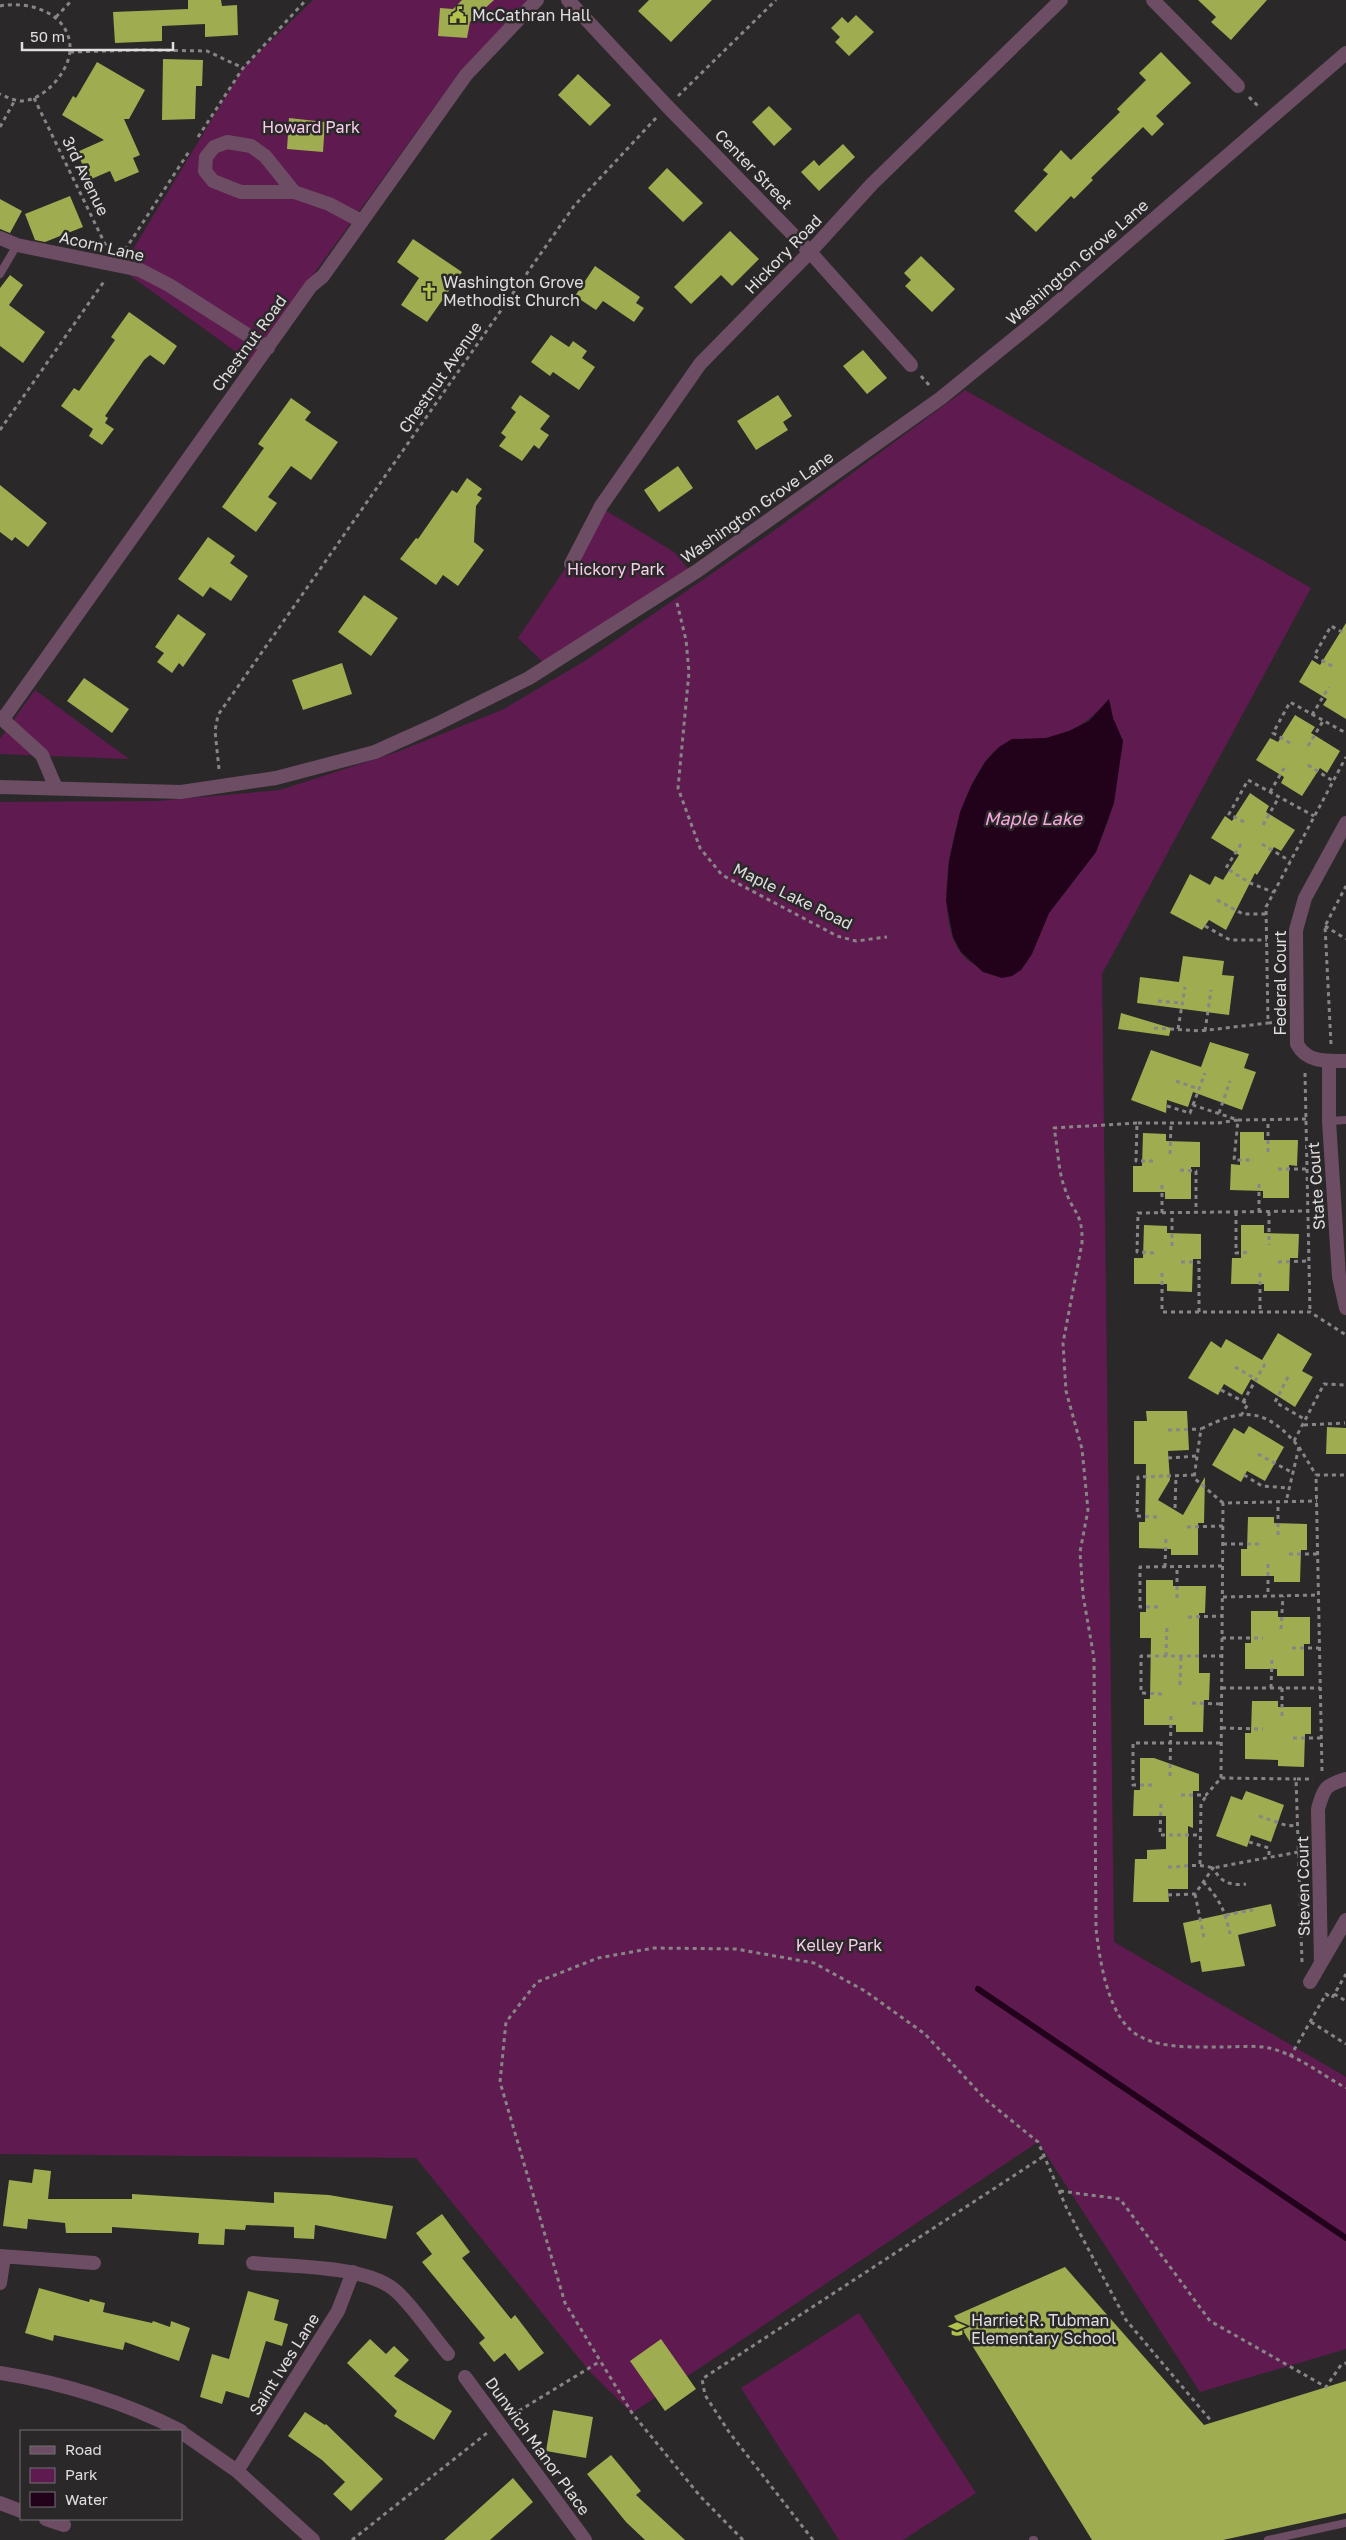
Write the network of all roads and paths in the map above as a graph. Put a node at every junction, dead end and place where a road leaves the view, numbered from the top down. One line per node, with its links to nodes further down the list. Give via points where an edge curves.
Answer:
1 (72, 0): 10 (path)
2 (306, 0): 13 (path)
3 (537, 0): 22 (street, Chestnut Road, via 466,75)
4 (568, 0): 18 (street, Center Street)
5 (776, 0): 18 (path, Chestnut Avenue)
6 (1061, 0): 25 (street, Hickory Road, via 872,184)
7 (1153, 0): 14 (street)
8 (14, 2): 9 (path); 10 (path, via 38,7)
9 (0, 6)
10 (56, 17): 11 (path, via 68,36)
11 (70, 52): 13 (path, via 207,51); 16 (path, via 60,78)
12 (1346, 53): 19 (street, Washington Grove Lane)
13 (243, 68): 26 (path)
14 (1238, 86): 19 (path)
15 (0, 94): 17 (path)
16 (34, 98): 17 (path); 26 (path, 3rd Avenue)
17 (15, 100): 20 (path)
18 (667, 106): 25 (street, Center Street); 46 (path, Chestnut Avenue, via 574,206 218,715)
19 (1270, 118): 30 (street, Washington Grove Lane, via 1044,315)
20 (0, 127)
21 (294, 192): 21 (street, via 241,192 213,181 206,171 206,157 214,147 227,142 252,146 266,156); 22 (street)
22 (361, 220): 28 (street, Chestnut Road)
23 (0, 238): 24 (street, Acorn Lane)
24 (17, 245): 26 (street, Acorn Lane); 27 (lane)
25 (810, 252): 29 (street, Center Street); 32 (street, Hickory Road, via 700,364 601,506)
26 (116, 265): 28 (street, Acorn Lane, via 140,270 169,285); 31 (path)
27 (0, 274)
28 (268, 348): 38 (street, Chestnut Road)
29 (911, 365): 30 (path)
30 (941, 398): 33 (street, Washington Grove Lane)
31 (0, 430)
32 (571, 564)
33 (673, 586): 46 (street, Washington Grove Lane, via 529,678 435,726 376,752 276,778); 64 (path, Maple Lake Road, via 686,640 689,672 678,788 700,848 722,875 837,936 856,941)
34 (1346, 634): 35 (path, via 1331,626 1314,656)
35 (1332, 666)
36 (1329, 687): 37 (path)
37 (1312, 715): 39 (path); 41 (path, via 1290,702 1274,734)
38 (1, 718): 48 (street, via 42,755)
39 (1323, 721): 40 (path); 42 (path)
40 (1346, 733)
41 (1290, 743)
42 (1308, 746)
43 (1286, 765): 49 (path)
44 (1308, 765): 45 (path)
45 (1333, 781)
46 (220, 786): 48 (street, Washington Grove Lane, via 181,792)
47 (0, 787): 48 (street, Washington Grove Lane)
48 (56, 788)
49 (1270, 792): 50 (path); 52 (path, via 1248,780 1229,814)
50 (1279, 797): 51 (path); 54 (path)
51 (1314, 816)
52 (1244, 822)
53 (1346, 823): 76 (street, Federal Court, via 1305,898 1296,930 1297,1044 1310,1058)
54 (1263, 825)
55 (1241, 844): 59 (path, via 1226,868)
56 (1262, 844): 57 (path)
57 (1290, 861)
58 (1346, 886): 63 (path)
59 (1273, 892)
60 (1217, 900): 61 (path, via 1244,914)
61 (1266, 914)
62 (1205, 926): 66 (path, via 1230,940)
63 (1324, 926): 65 (path); 75 (path, via 1330,1044)
64 (887, 937)
65 (1346, 939)
66 (1266, 940)
67 (1185, 987): 70 (path)
68 (1211, 990): 74 (path)
69 (1158, 1001): 70 (path)
70 (1182, 1004): 73 (path)
71 (1268, 1023): 74 (path)
72 (1154, 1028): 73 (path)
73 (1178, 1029): 74 (path)
74 (1205, 1030)
75 (1338, 1044)
76 (1329, 1061): 77 (street); 88 (street, State Court)
77 (1346, 1061)
78 (1204, 1073): 81 (path)
79 (1176, 1081): 81 (path)
80 (1230, 1082): 84 (path)
81 (1199, 1089): 82 (path)
82 (1193, 1105): 83 (path, via 1190,1113); 84 (path)
83 (1167, 1106)
84 (1219, 1113): 86 (path)
85 (1306, 1119): 87 (path)
86 (1238, 1120): 87 (path); 91 (path); 94 (path, via 1234,1160)
87 (1268, 1120): 92 (path)
88 (1329, 1120): 89 (lane); 117 (street, State Court, via 1340,1277)
89 (1346, 1120)
90 (1137, 1123): 91 (path); 95 (path, via 1136,1161); 233 (path, via 1054,1128 1065,1190 1079,1214 1083,1229 1063,1343 1066,1391 1082,1449 1088,1510 1080,1552 1083,1595 1094,1658 1096,1929 1100,1959 1118,2014 1131,2031 1142,2038 1169,2044 1256,2047)
91 (1171, 1123): 93 (path)
92 (1268, 1152)
93 (1170, 1154)
94 (1250, 1160)
95 (1153, 1161)
96 (1278, 1169): 97 (path)
97 (1307, 1169)
98 (1180, 1170): 107 (path, via 1196,1171)
99 (1260, 1180): 103 (path)
100 (1162, 1182): 105 (path)
101 (1308, 1211): 104 (path)
102 (1236, 1212): 103 (path); 107 (path); 110 (path, via 1236,1253)
103 (1259, 1212): 104 (path)
104 (1269, 1212): 108 (path)
105 (1162, 1213): 106 (path); 111 (path, via 1138,1213 1137,1252)
106 (1172, 1213): 107 (path); 109 (path)
107 (1196, 1213)
108 (1269, 1245)
109 (1172, 1246)
110 (1251, 1252)
111 (1154, 1253)
112 (1309, 1261): 114 (path)
113 (1181, 1262): 118 (path, via 1199,1262)
114 (1278, 1262)
115 (1260, 1273): 119 (path)
116 (1162, 1274): 118 (path, via 1162,1312)
117 (1346, 1308)
118 (1200, 1312): 119 (path)
119 (1260, 1312): 120 (path, via 1310,1312)
120 (1346, 1335)
121 (1265, 1364): 124 (path)
122 (1235, 1367): 124 (path)
123 (1288, 1377): 129 (path, via 1275,1402)
124 (1256, 1379): 127 (path)
125 (1346, 1385): 129 (path, via 1324,1384)
126 (1221, 1390): 127 (path)
127 (1243, 1402): 128 (path, via 1248,1404)
128 (1242, 1414): 132 (path, via 1226,1416); 134 (path, via 1277,1424)
129 (1306, 1420): 131 (path)
130 (1345, 1423): 131 (path)
131 (1303, 1425): 134 (path)
132 (1201, 1429): 133 (path); 137 (path)
133 (1168, 1430)
134 (1294, 1441): 135 (path)
135 (1299, 1447): 139 (path); 141 (path)
136 (1258, 1454): 139 (path)
137 (1197, 1456): 138 (path); 144 (path)
138 (1168, 1458)
139 (1293, 1473): 145 (path)
140 (1244, 1475): 145 (path, via 1262,1486)
141 (1316, 1475): 142 (path); 146 (path)
142 (1346, 1475)
143 (1176, 1476): 144 (path); 150 (path); 151 (path, via 1138,1477 1137,1516)
144 (1194, 1476): 149 (path)
145 (1289, 1488): 148 (path)
146 (1317, 1501): 148 (path); 159 (path)
147 (1278, 1502): 148 (path); 149 (path); 154 (path)
148 (1286, 1502)
149 (1224, 1503): 153 (path)
150 (1176, 1508)
151 (1157, 1517)
152 (1187, 1526): 153 (path)
153 (1223, 1526): 156 (path)
154 (1278, 1535)
155 (1166, 1537): 163 (path)
156 (1223, 1544): 157 (path); 162 (path)
157 (1259, 1544)
158 (1289, 1554): 159 (path)
159 (1318, 1554): 166 (path)
160 (1268, 1564): 164 (path)
161 (1177, 1566): 162 (path); 163 (path); 168 (path)
162 (1223, 1566): 167 (path)
163 (1165, 1567): 169 (path, via 1140,1567 1140,1607)
164 (1268, 1596): 165 (path); 167 (path)
165 (1283, 1596): 166 (path); 173 (path)
166 (1319, 1596): 177 (path)
167 (1222, 1597): 170 (path)
168 (1177, 1598)
169 (1158, 1607)
170 (1222, 1616): 171 (path); 174 (path)
171 (1188, 1617)
172 (1167, 1626): 178 (path)
173 (1282, 1629)
174 (1222, 1638): 175 (path); 180 (path)
175 (1263, 1638)
176 (1292, 1648): 177 (path)
177 (1320, 1648): 186 (path)
178 (1166, 1656): 179 (path); 187 (path, via 1141,1656 1141,1693)
179 (1181, 1656): 180 (path); 182 (path)
180 (1222, 1656): 183 (path)
181 (1272, 1658): 184 (path)
182 (1180, 1685)
183 (1222, 1688): 184 (path); 189 (path)
184 (1271, 1688): 185 (path)
185 (1282, 1688): 186 (path); 191 (path)
186 (1320, 1688): 195 (path)
187 (1162, 1694)
188 (1192, 1703): 189 (path)
189 (1222, 1704): 192 (path)
190 (1171, 1713): 196 (path)
191 (1282, 1719)
192 (1222, 1728): 193 (path); 197 (path)
193 (1263, 1729)
194 (1293, 1738): 195 (path)
195 (1321, 1738): 200 (path, via 1322,1773 1319,1779)
196 (1170, 1743): 197 (path); 198 (path); 202 (path, via 1133,1743 1133,1785)
197 (1222, 1744): 199 (path)
198 (1170, 1776)
199 (1221, 1778): 200 (path); 204 (path)
200 (1296, 1779): 207 (path)
201 (1346, 1779): 224 (street, Steven Court, via 1329,1784 1322,1792 1318,1809)
202 (1152, 1785)
203 (1181, 1794): 204 (path)
204 (1206, 1795): 208 (path, via 1200,1804)
205 (1160, 1804): 208 (path, via 1160,1835)
206 (1259, 1816): 207 (path, via 1288,1826)
207 (1297, 1825): 210 (path)
208 (1200, 1835): 212 (path)
209 (1249, 1842): 211 (path, via 1269,1848)
210 (1298, 1852): 211 (path); 225 (path, via 1302,1963)
211 (1269, 1857): 214 (path)
212 (1200, 1864): 213 (path, via 1190,1868); 214 (path)
213 (1168, 1867)
214 (1213, 1868): 215 (path); 216 (path, via 1226,1883)
215 (1203, 1882): 217 (path); 220 (path, via 1217,1896)
216 (1246, 1884)
217 (1195, 1894): 218 (path); 223 (path)
218 (1168, 1895)
219 (1253, 1910): 220 (path)
220 (1226, 1916): 222 (path)
221 (1346, 1920): 224 (street, Steven Court)
222 (1230, 1934)
223 (1204, 1938)
224 (1321, 1962): 227 (street, Steven Court)
225 (1298, 1969)
226 (1346, 1974): 229 (path)
227 (1315, 1986): 228 (path)
228 (1326, 1994): 229 (path, via 1332,1998); 231 (path)
229 (1334, 1994): 230 (path)
230 (1346, 2001)
231 (1310, 2022): 232 (path); 233 (path)
232 (1346, 2044)
233 (1290, 2057): 234 (path)
234 (1346, 2088)
235 (1044, 2156): 236 (path); 243 (path, via 1038,2142 985,2099 925,2034 865,1991 814,1963 736,1949 654,1948 598,1958 537,1982 506,2022 500,2082 565,2302); 261 (path, via 702,2379 705,2395 729,2432)
236 (1060, 2191): 244 (path, via 1120,2199 1210,2321 1326,2387); 247 (path, via 1126,2320)
237 (2, 2256): 238 (street); 241 (street)
238 (94, 2263)
239 (253, 2263): 240 (street)
240 (353, 2272): 242 (street, via 383,2282 396,2291); 251 (street, Saint Ives Lane, via 338,2311)
241 (0, 2283)
242 (448, 2354)
243 (599, 2362): 248 (path); 260 (path, via 632,2413 700,2496)
244 (1346, 2363)
245 (0, 2373): 249 (street, via 44,2380 112,2400)
246 (465, 2377): 248 (street, Dunwich Manor Place)
247 (1212, 2422)
248 (499, 2423): 257 (street, Dunwich Manor Place); 259 (path)
249 (179, 2430)
250 (182, 2432): 251 (street)
251 (237, 2471): 258 (street)
252 (0, 2503): 253 (street)
253 (20, 2510)
254 (49, 2520): 256 (street)
255 (1346, 2523): 262 (lane)
256 (64, 2525)
257 (581, 2538)
258 (313, 2540)
259 (352, 2540)
260 (743, 2540)
261 (814, 2540)
262 (1268, 2540)

